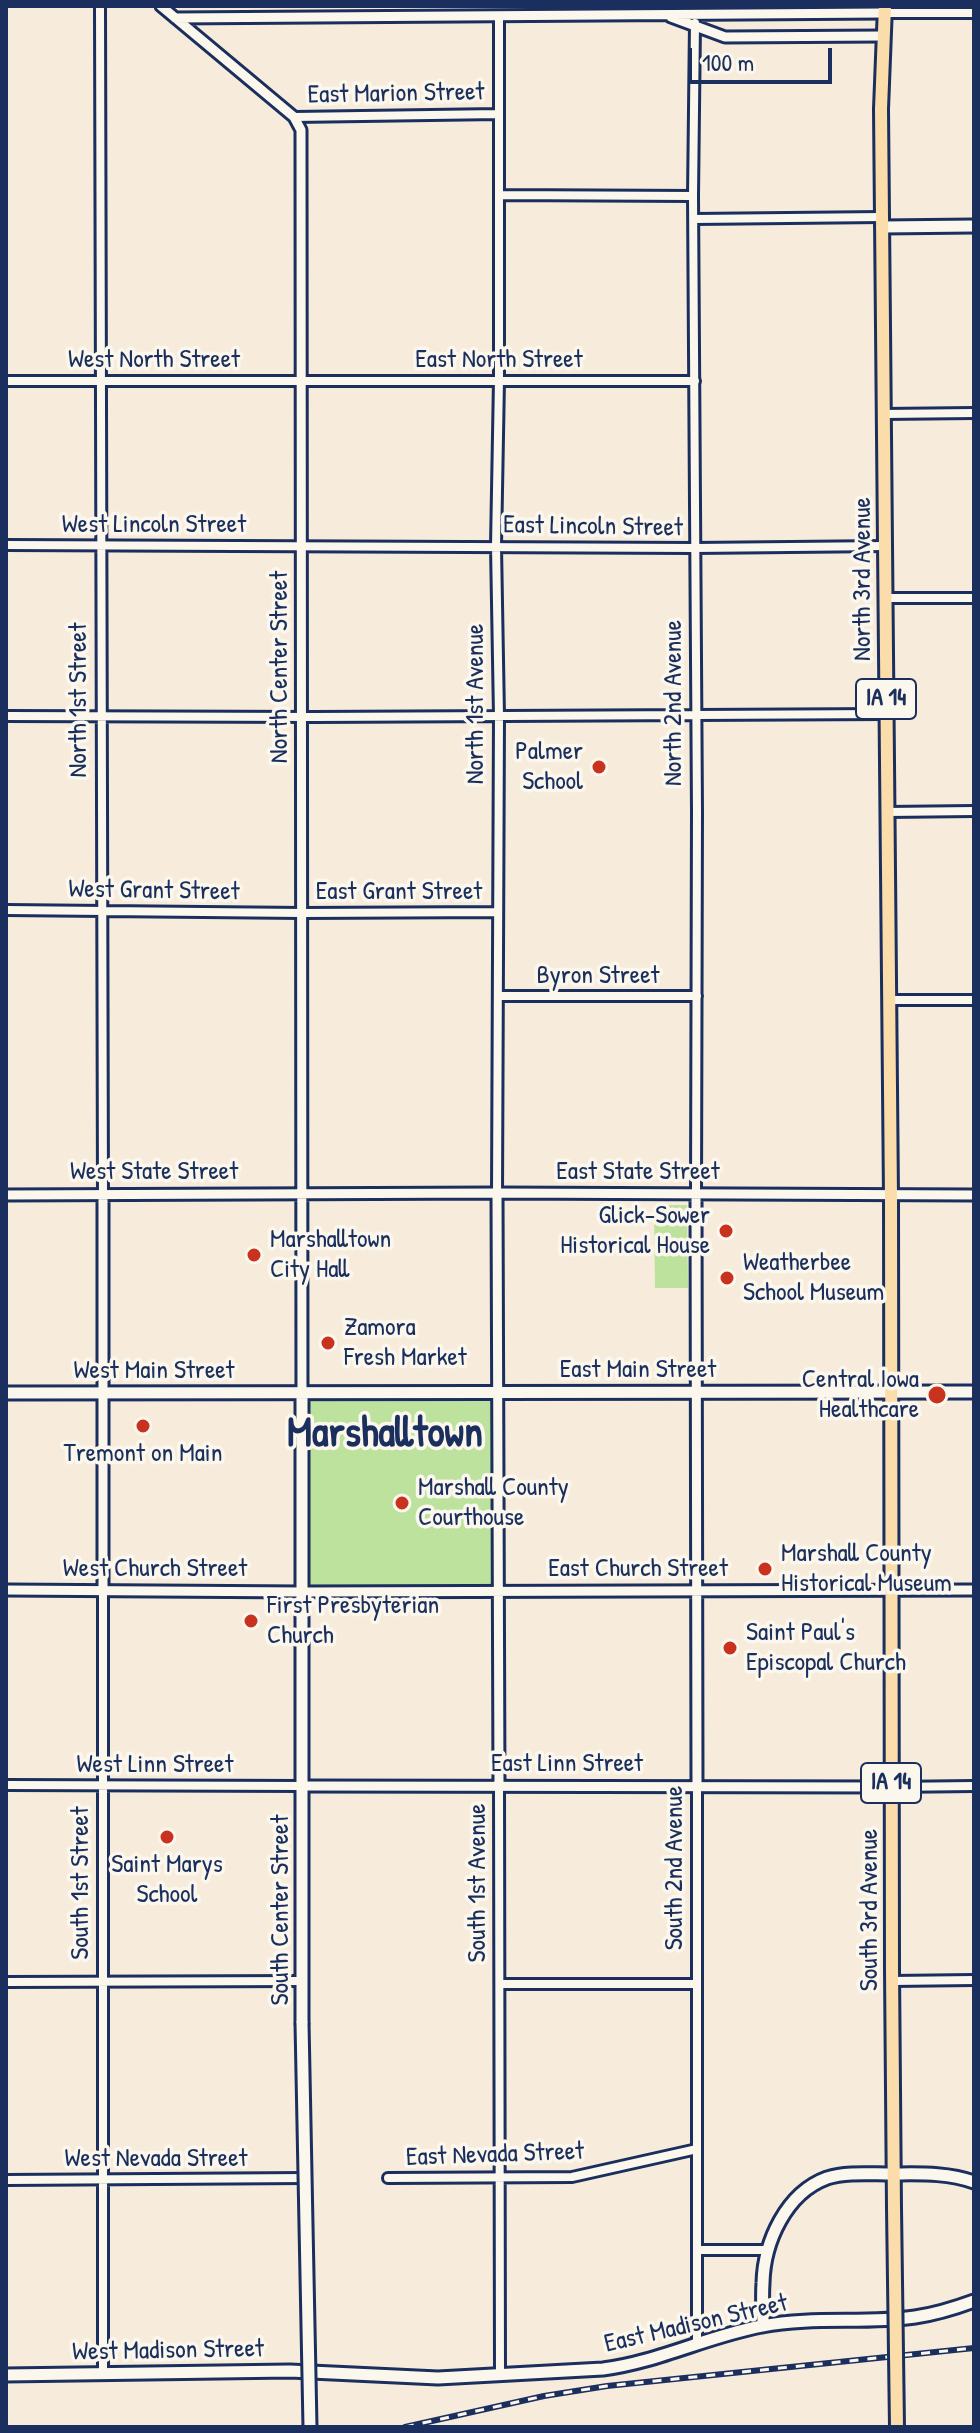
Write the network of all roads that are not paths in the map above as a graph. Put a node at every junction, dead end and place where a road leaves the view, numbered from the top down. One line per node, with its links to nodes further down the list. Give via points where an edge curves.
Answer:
1 (100, 6): 19 (street, North 1st Street)
2 (161, 6): 6 (street)
3 (885, 10): 4 (street); 7 (street); 8 (main road, North 3rd Avenue / IA 14)
4 (974, 13)
5 (499, 16): 6 (street); 7 (street, via 660,14); 9 (street, North 1st Avenue)
6 (175, 18): 10 (street)
7 (695, 20): 8 (street, via 725,37); 12 (street, North 2nd Avenue)
8 (883, 36): 14 (main road, North 3rd Avenue / IA 14)
9 (499, 114): 10 (street, East Marion Street); 11 (street, North 1st Avenue)
10 (294, 117): 16 (street, North Center Street, via 301,130)
11 (499, 195): 12 (street); 17 (street, North 1st Avenue)
12 (693, 196): 13 (street, North 2nd Avenue)
13 (694, 219): 14 (street); 20 (street, North 2nd Avenue)
14 (882, 222): 15 (main road); 22 (main road, North 3rd Avenue / IA 14)
15 (974, 226)
16 (303, 379): 17 (street, East North Street); 19 (street, West North Street); 25 (street, North Center Street)
17 (499, 380): 20 (street, East North Street); 26 (street, North 1st Avenue)
18 (6, 381): 19 (street, West North Street)
19 (101, 381): 24 (street, North 1st Street)
20 (695, 381): 28 (street, North 2nd Avenue)
21 (974, 413): 22 (street)
22 (884, 414): 27 (main road, North 3rd Avenue / IA 14)
23 (6, 545): 24 (street, West Lincoln Street)
24 (100, 545): 25 (street, West Lincoln Street); 34 (street, North 1st Street)
25 (302, 546): 26 (street, East Lincoln Street); 36 (street, North Center Street)
26 (496, 546): 28 (street, East Lincoln Street); 35 (street, North 1st Avenue)
27 (885, 546): 28 (street, East Lincoln Street); 29 (main road, North 3rd Avenue / IA 14)
28 (695, 548): 32 (street, North 2nd Avenue)
29 (885, 598): 30 (street); 31 (main road, North 3rd Avenue / IA 14)
30 (974, 598)
31 (886, 714): 32 (street); 38 (main road, North 3rd Avenue / IA 14)
32 (696, 715): 35 (street); 44 (street, North 2nd Avenue)
33 (6, 716): 34 (street)
34 (101, 716): 36 (street); 40 (street, North 1st Street)
35 (499, 716): 36 (street); 41 (street, North 1st Avenue)
36 (303, 717): 42 (street, North Center Street)
37 (974, 811): 38 (street)
38 (887, 812): 45 (main road, North 3rd Avenue / IA 14)
39 (6, 910): 40 (street, West Grant Street)
40 (103, 911): 42 (street, West Grant Street); 49 (street, North 1st Street)
41 (498, 912): 42 (street, East Grant Street); 43 (street, North 1st Avenue)
42 (302, 913): 47 (street, North Center Street)
43 (499, 996): 44 (street, Byron Street); 48 (street, North 1st Avenue)
44 (697, 996): 50 (street, North 2nd Avenue)
45 (888, 1000): 46 (street); 53 (main road, North 3rd Avenue / IA 14)
46 (974, 1000)
47 (302, 1193): 48 (street, East State Street); 49 (street, West State Street); 60 (street, North Center Street)
48 (497, 1193): 50 (street, East State Street); 54 (street, North 1st Avenue)
49 (103, 1194): 51 (street, West State Street); 59 (street, North 1st Street)
50 (696, 1194): 53 (street, East State Street); 55 (street, North 2nd Avenue)
51 (6, 1195)
52 (974, 1195): 53 (street, East State Street)
53 (891, 1196): 56 (main road, North 3rd Avenue / IA 14)
54 (499, 1392): 55 (main road, East Main Street); 60 (main road, East Main Street); 66 (street, South 1st Avenue)
55 (696, 1392): 56 (main road, East Main Street); 63 (street, South 2nd Avenue)
56 (890, 1392): 57 (main road, East Main Street); 64 (main road, South 3rd Avenue / IA 14)
57 (974, 1392)
58 (6, 1393): 59 (main road, West Main Street)
59 (103, 1393): 60 (main road, West Main Street); 62 (street, South 1st Street)
60 (302, 1393): 67 (main road, South Center Street)
61 (6, 1590): 62 (street, West Church Street)
62 (103, 1590): 67 (street, West Church Street); 69 (street, South 1st Street)
63 (696, 1590): 64 (street, East Church Street); 66 (street, East Church Street); 73 (street, South 2nd Avenue)
64 (891, 1590): 65 (street, East Church Street); 74 (main road, South 3rd Avenue / IA 14)
65 (974, 1590)
66 (499, 1591): 67 (street, East Church Street); 71 (street, South 1st Avenue)
67 (303, 1592): 70 (main road, South Center Street)
68 (6, 1785): 69 (street, West Linn Street)
69 (103, 1785): 70 (street, West Linn Street); 79 (street, South 1st Street)
70 (303, 1786): 71 (street, East Linn Street); 76 (main road, South Center Street)
71 (499, 1786): 73 (street, East Linn Street); 80 (street, South 1st Avenue)
72 (974, 1786): 74 (street, East Linn Street)
73 (697, 1787): 74 (street, East Linn Street); 81 (street, South 2nd Avenue)
74 (891, 1787): 77 (main road, South 3rd Avenue / IA 14)
75 (974, 1980): 77 (street)
76 (303, 1981): 79 (street); 99 (main road, South Center Street, bridge)
77 (892, 1981): 83 (main road, South 3rd Avenue / IA 14)
78 (6, 1982): 79 (street)
79 (103, 1982): 84 (street, South 1st Street)
80 (500, 1984): 81 (street); 87 (street, South 1st Avenue)
81 (697, 1984): 82 (street, South 2nd Avenue)
82 (697, 2149): 87 (street, East Nevada Street, via 572,2177); 90 (street, South 2nd Avenue)
83 (894, 2174): 89 (main road, via 938,2174); 91 (main road, via 842,2175 812,2185 788,2208); 100 (main road, South 3rd Avenue / IA 14, bridge)
84 (103, 2178): 85 (street, West Nevada Street); 88 (street, West Nevada Street); 96 (street, South 1st Street)
85 (305, 2178)
86 (388, 2178): 87 (street, East Nevada Street)
87 (500, 2178): 97 (street, South 1st Avenue)
88 (6, 2180)
89 (974, 2182)
90 (697, 2250): 91 (street); 94 (street, South 2nd Avenue)
91 (768, 2250): 93 (main road)
92 (974, 2301): 93 (main road, East Madison Street, via 913,2317)
93 (763, 2326): 94 (main road, East Madison Street)
94 (697, 2344): 97 (main road, East Madison Street, via 626,2366)
95 (330, 2372): 96 (main road, West Madison Street); 97 (main road, East Madison Street, via 438,2378)
96 (103, 2374): 98 (main road, West Madison Street)
97 (500, 2374)
98 (6, 2375)
99 (310, 2427)
100 (897, 2427)

